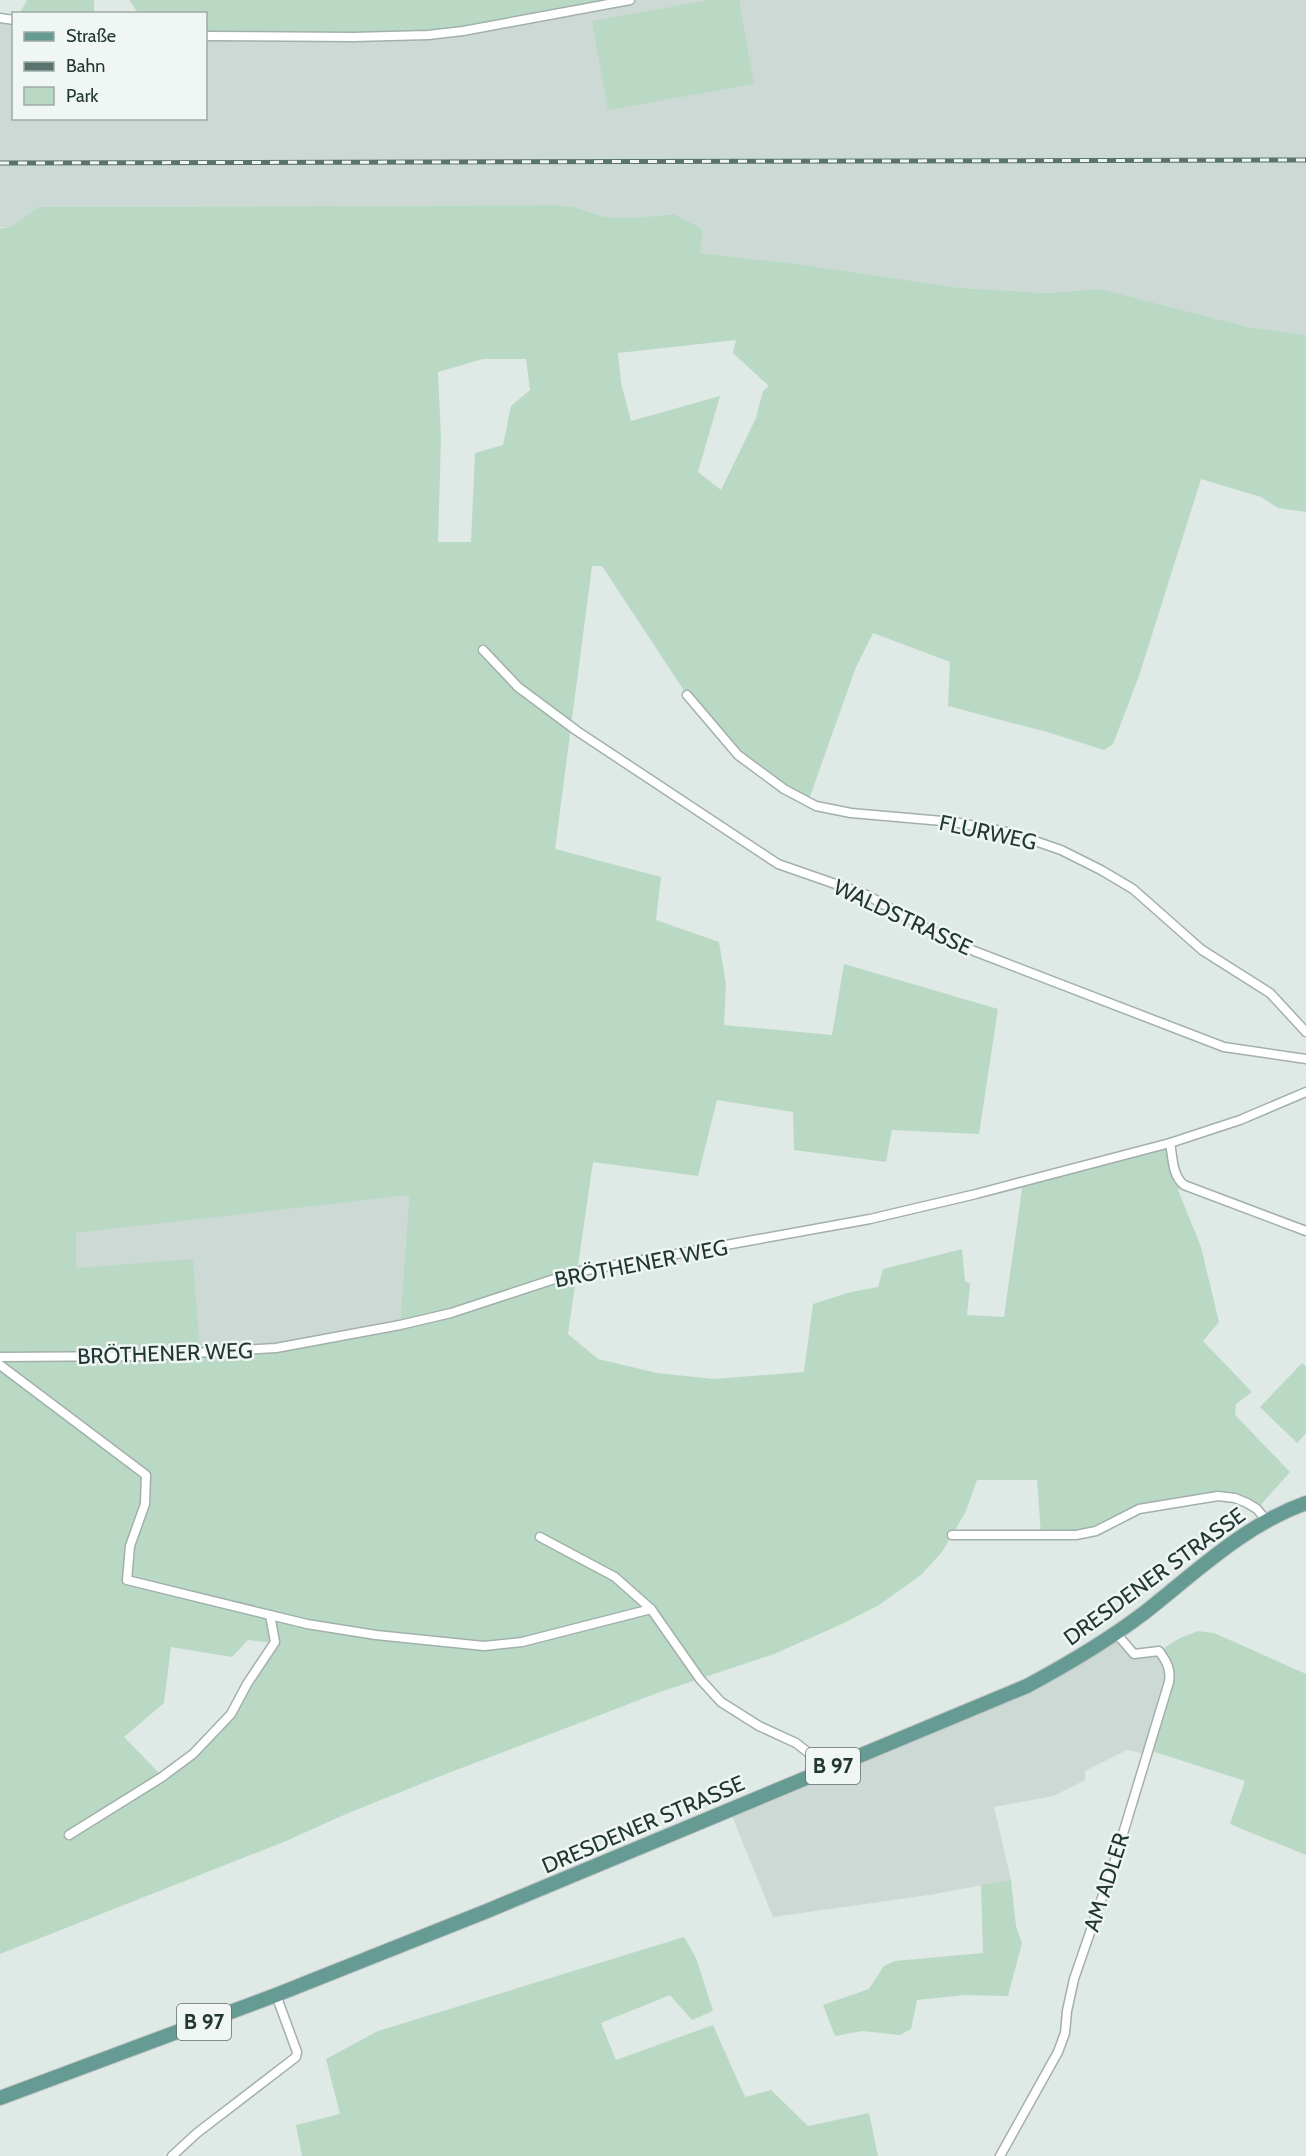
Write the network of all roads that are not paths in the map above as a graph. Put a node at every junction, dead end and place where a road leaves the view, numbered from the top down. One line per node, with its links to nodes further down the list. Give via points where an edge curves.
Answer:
1 (630, 0): 2 (street, via 428,35)
2 (207, 36)
3 (483, 650): 6 (street, WALDSTRASSE, via 518,687 577,731 778,864 867,896 974,951 1224,1047)
4 (687, 695): 5 (street, FLURWEG, via 738,755 784,789 816,806 954,822 1011,833 1061,850 1101,870 1133,889 1202,950 1270,993)
5 (1306, 1032)
6 (1306, 1059)
7 (1306, 1092): 8 (street, BRÖTHENER WEG, via 1240,1120)
8 (1170, 1143): 9 (street, via 1173,1167 1184,1185); 10 (street, BRÖTHENER WEG, via 870,1219 576,1272 451,1313 276,1348 145,1356)
9 (1306, 1231)
10 (0, 1357)
11 (0, 1365): 17 (street, via 146,1475 145,1504 130,1546 127,1580)
12 (1306, 1503): 13 (main road, DRESDENER STRASSE / B 97)
13 (1266, 1520): 14 (street, DRESDENER STRASSE, via 1247,1503 1218,1496 1139,1509 1096,1531 1076,1535); 18 (main road, DRESDENER STRASSE / B 97)
14 (951, 1535)
15 (540, 1538): 16 (street, via 615,1577)
16 (651, 1609): 17 (street, via 522,1642 484,1646 376,1635); 19 (street, via 721,1702 796,1743)
17 (270, 1615): 20 (street, via 275,1642 231,1714 193,1754)
18 (1116, 1633): 19 (main road, DRESDENER STRASSE / B 97, via 1028,1686); 24 (street, AM ADLER, via 1134,1654 1159,1651 1167,1662 1169,1682 1074,1979 1065,2033)
19 (828, 1768): 21 (main road, DRESDENER STRASSE / B 97)
20 (69, 1835)
21 (276, 1995): 22 (main road, DRESDENER STRASSE / B 97); 23 (street, via 296,2057)
22 (0, 2098)
23 (172, 2156)
24 (1000, 2156)

